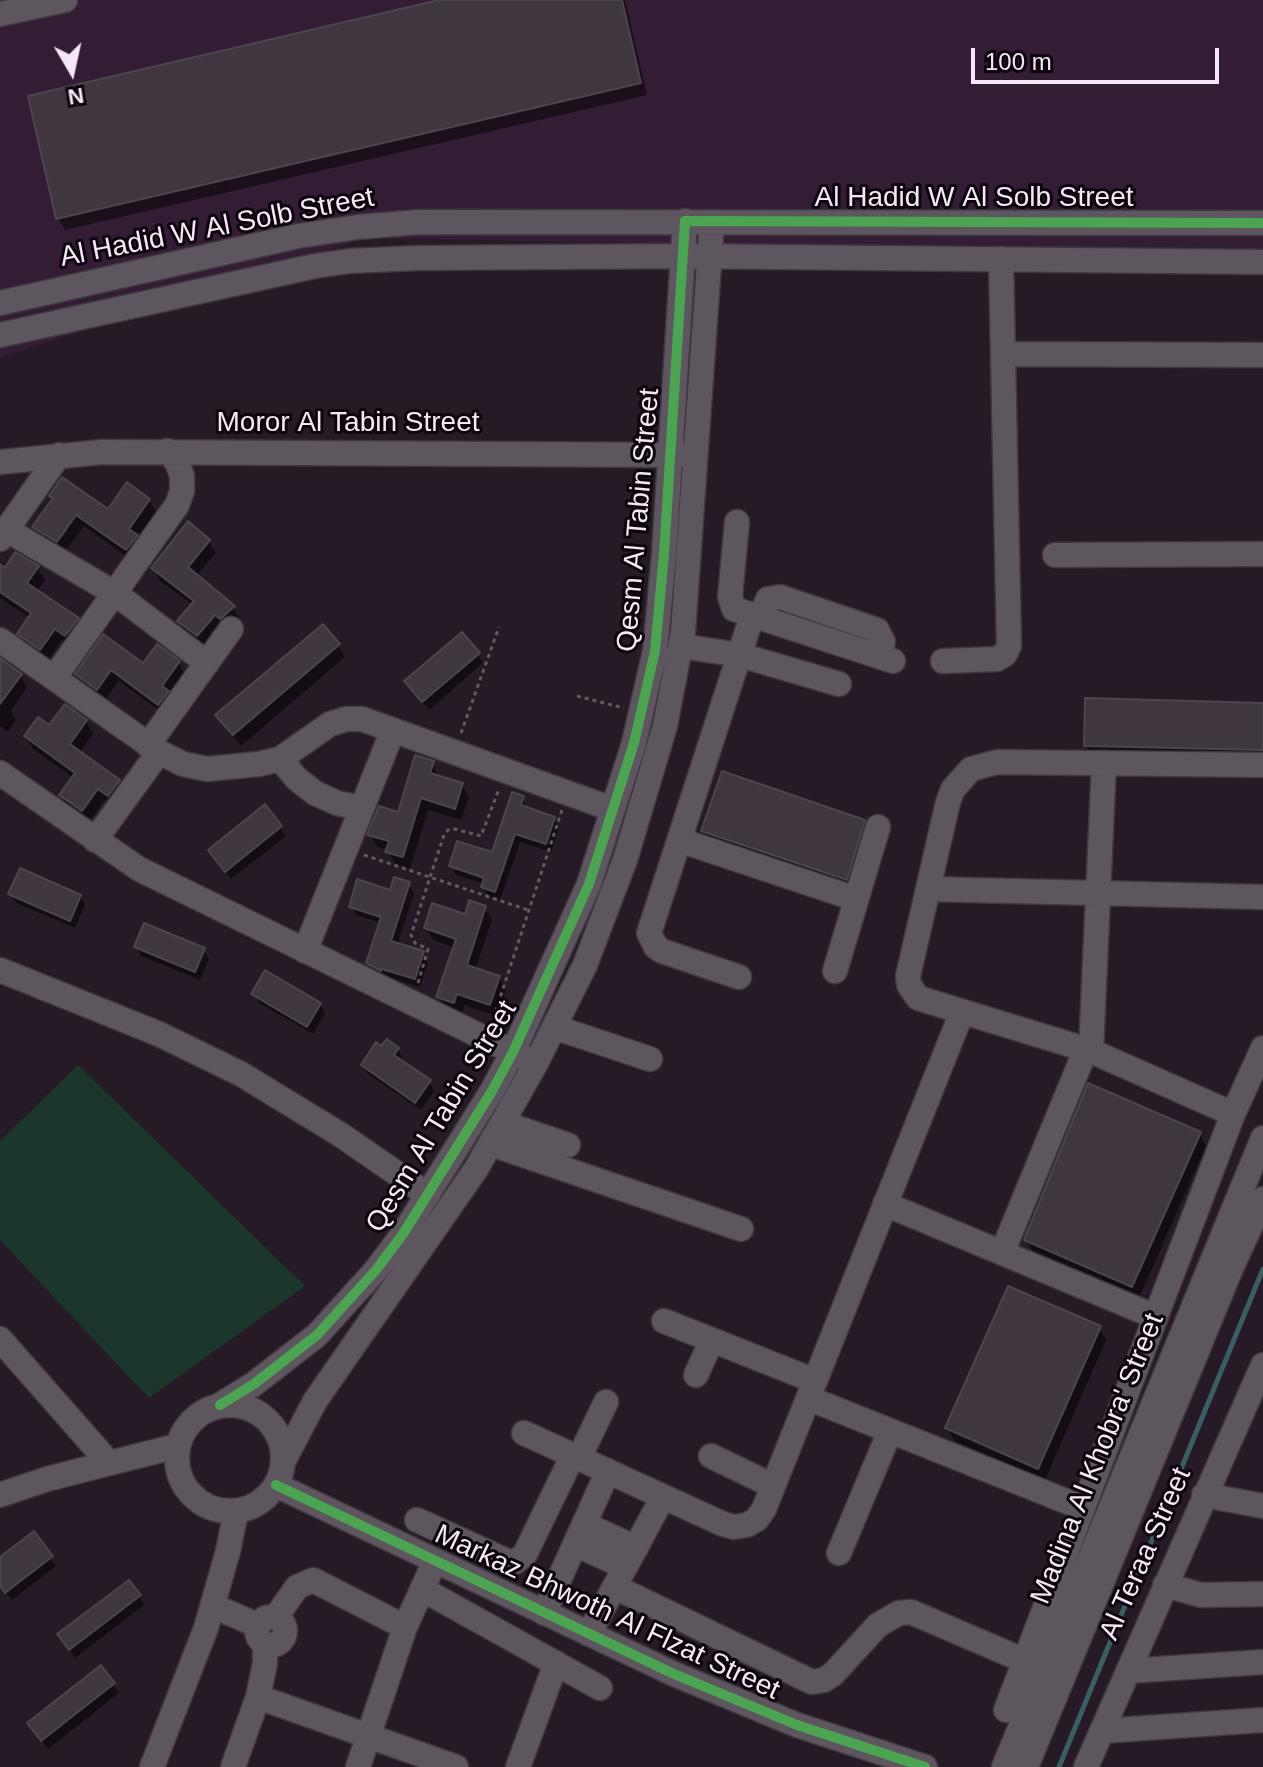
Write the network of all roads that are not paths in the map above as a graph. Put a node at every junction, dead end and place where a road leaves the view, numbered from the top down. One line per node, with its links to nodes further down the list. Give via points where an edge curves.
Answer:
1 (65, 0): 2 (street)
2 (0, 14)
3 (685, 221): 4 (street, Al Hadid W Al Solb Street); 7 (street, Al Hadid W Al Solb Street); 8 (street, Qesm Al Tabin Street)
4 (712, 222): 5 (street, Al Hadid W Al Solb Street); 9 (street, Qesm Al Tabin Street)
5 (1019, 222): 6 (street, Al Hadid W Al Solb Street); 11 (street)
6 (1263, 223)
7 (389, 224): 10 (street); 13 (street, Al Hadid W Al Solb Street, via 298,236)
8 (682, 256): 9 (street, Al Hadid W Al Solb Street); 10 (street, Al Hadid W Al Solb Street); 21 (street, Qesm Al Tabin Street)
9 (709, 257): 11 (street, Al Hadid W Al Solb Street); 22 (street, Qesm Al Tabin Street)
10 (390, 259): 15 (street, Al Hadid W Al Solb Street, via 315,266)
11 (1010, 260): 12 (street, Al Hadid W Al Solb Street); 17 (street)
12 (1263, 262)
13 (96, 281): 14 (street, Al Hadid W Al Solb Street); 15 (street)
14 (0, 303)
15 (101, 311): 16 (street, Al Hadid W Al Solb Street)
16 (0, 335)
17 (1004, 354): 18 (street); 35 (street, via 1009,646 997,659)
18 (1263, 355)
19 (167, 451): 20 (street, Moror Al Tabin Street); 21 (street, Moror Al Tabin Street); 28 (street, via 177,462 182,491)
20 (59, 455): 23 (street, Moror Al Tabin Street); 25 (street)
21 (670, 455): 22 (street, Moror Al Tabin Street); 46 (street, Qesm Al Tabin Street, via 659,620 643,712)
22 (696, 455): 32 (street, Qesm Al Tabin Street)
23 (0, 462)
24 (737, 522): 29 (street, via 731,603)
25 (4, 534): 28 (street)
26 (1263, 554): 27 (street)
27 (1055, 555)
28 (116, 594): 36 (street); 37 (street)
29 (756, 617): 33 (street); 34 (street)
30 (231, 629): 36 (street)
31 (0, 640): 37 (street)
32 (681, 646): 33 (street); 59 (street, Qesm Al Tabin Street, via 665,726 625,860 585,965)
33 (740, 655): 38 (street); 49 (street)
34 (886, 659)
35 (943, 661)
36 (207, 663): 40 (street)
37 (54, 678): 40 (street)
38 (839, 684)
39 (393, 730): 41 (street, via 346,719 316,732); 45 (street); 46 (street)
40 (154, 748): 41 (street, via 183,764 207,769); 48 (street)
41 (280, 759): 45 (street, via 315,793)
42 (1104, 763): 43 (street); 50 (street, via 997,762 971,769 948,802); 51 (street)
43 (1263, 765)
44 (0, 773): 48 (street)
45 (361, 808): 54 (street)
46 (612, 809): 62 (street, Qesm Al Tabin Street, via 589,884)
47 (878, 827): 53 (street)
48 (95, 840): 54 (street, via 139,869)
49 (679, 840): 53 (street); 57 (street, via 650,928 651,940 662,951)
50 (928, 889): 51 (street); 58 (street, via 909,985 918,998)
51 (1098, 893): 52 (street); 61 (street)
52 (1263, 897)
53 (856, 899): 56 (street)
54 (305, 951): 62 (street)
55 (0, 970): 70 (street, via 159,1034 241,1074)
56 (835, 971)
57 (739, 977)
58 (962, 1012): 61 (street); 72 (street)
59 (554, 1027): 63 (street); 64 (street, Qesm Al Tabin Street)
60 (1263, 1048): 65 (street)
61 (1089, 1050): 65 (street); 74 (street)
62 (513, 1052): 64 (street); 70 (street, Qesm Al Tabin Street)
63 (650, 1059)
64 (536, 1063): 66 (street, Qesm Al Tabin Street)
65 (1233, 1114): 75 (street)
66 (497, 1133): 68 (street); 73 (street); 90 (street, Qesm Al Tabin Street, via 315,1401)
67 (1263, 1138): 69 (street, Madina Al Khobra' Street)
68 (568, 1145)
69 (1255, 1164): 130 (street, Madina Al Khobra' Street)
70 (428, 1195): 83 (street, Qesm Al Tabin Street, via 376,1270 317,1335)
71 (1263, 1199): 131 (street, Madina Al Khobra' Street)
72 (885, 1204): 74 (street); 81 (street)
73 (741, 1229)
74 (1002, 1253): 75 (street)
75 (1156, 1317): 99 (street)
76 (664, 1321): 77 (street)
77 (712, 1340): 80 (street); 81 (street)
78 (2, 1345): 91 (street)
79 (1263, 1365): 84 (street, Al Teraa Street)
80 (696, 1375)
81 (812, 1390): 85 (street); 94 (street)
82 (606, 1402): 89 (street)
83 (220, 1405): 87 (street, via 186,1427); 90 (street, via 244,1406 265,1417 279,1437)
84 (1254, 1408): 96 (street, Al Teraa Street)
85 (890, 1431): 99 (street); 103 (street)
86 (524, 1433): 89 (street)
87 (177, 1446): 91 (street); 100 (street, via 176,1466 197,1501)
88 (711, 1456): 94 (street)
89 (576, 1457): 92 (street); 101 (street, via 525,1554 515,1562)
90 (284, 1460): 93 (street)
91 (109, 1463): 95 (street)
92 (608, 1471): 97 (street); 102 (street)
93 (276, 1485): 100 (street, via 266,1498); 104 (street, Markaz Bhwoth Al Flzat Street)
94 (773, 1486): 97 (street, via 757,1519 734,1527)
95 (0, 1495)
96 (1204, 1495): 98 (street); 106 (street, Al Teraa Street)
97 (663, 1497): 105 (street)
98 (1263, 1506)
99 (1083, 1508): 114 (street)
100 (236, 1512): 109 (street)
101 (417, 1520)
102 (580, 1534): 105 (street); 110 (street)
103 (839, 1553)
104 (435, 1561): 107 (street); 110 (street, Markaz Bhwoth Al Flzat Street)
105 (625, 1568): 113 (street); 114 (street, via 812,1682 833,1674 878,1625 899,1613 911,1612)
106 (1165, 1585): 108 (street, via 1210,1596); 117 (street, Al Teraa Street)
107 (422, 1589): 111 (street); 116 (street)
108 (1263, 1594)
109 (213, 1606): 112 (street); 124 (street)
110 (544, 1613): 113 (street, Markaz Bhwoth Al Flzat Street)
111 (405, 1627): 112 (street, via 313,1580 297,1587); 123 (street)
112 (266, 1629): 119 (street)
113 (589, 1634): 129 (street, Markaz Bhwoth Al Flzat Street, via 797,1725)
114 (1025, 1661): 120 (street)
115 (1263, 1662): 117 (street)
116 (556, 1663): 118 (street); 128 (street)
117 (1128, 1671): 122 (street, Al Teraa Street)
118 (600, 1688)
119 (258, 1697): 123 (street); 125 (street)
120 (1006, 1710)
121 (1263, 1720): 122 (street)
122 (1102, 1731): 132 (street, Al Teraa Street)
123 (369, 1736): 126 (street); 127 (street)
124 (152, 1767)
125 (233, 1767)
126 (358, 1767)
127 (456, 1767)
128 (518, 1767)
129 (925, 1767)
130 (1004, 1767)
131 (1026, 1767)
132 (1086, 1767)

